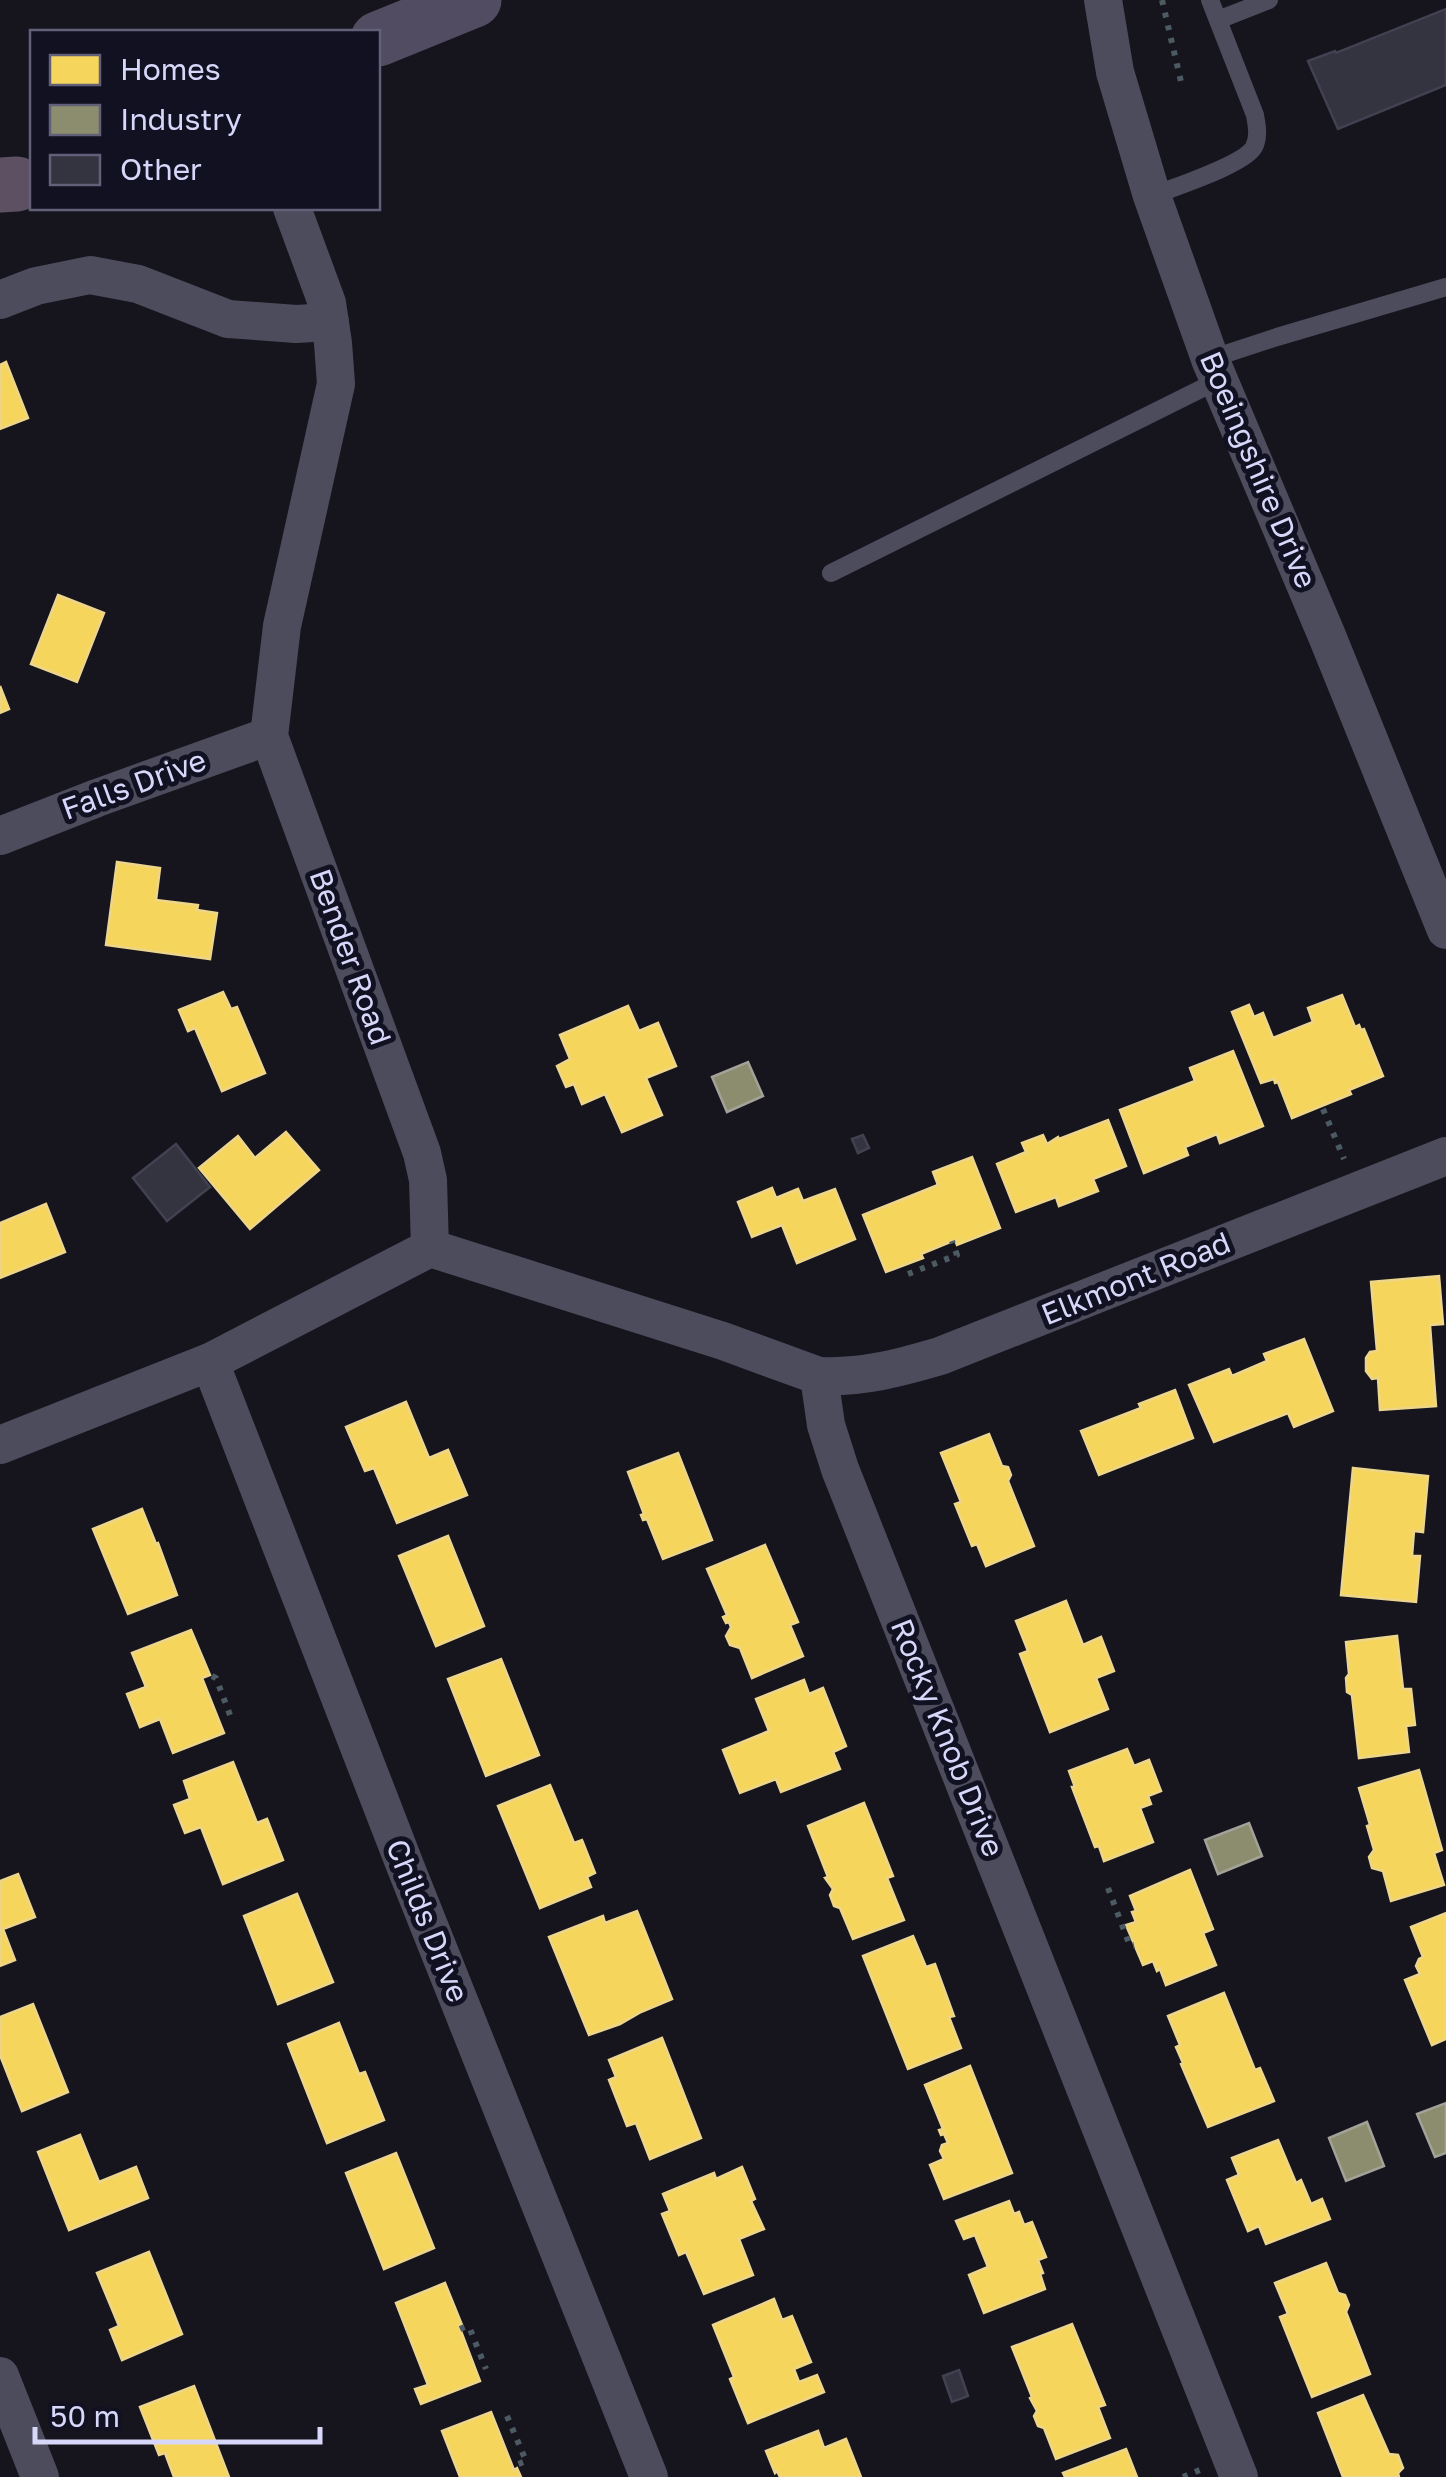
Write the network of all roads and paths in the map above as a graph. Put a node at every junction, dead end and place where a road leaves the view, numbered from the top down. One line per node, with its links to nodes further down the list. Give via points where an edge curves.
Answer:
1 (474, 0): 7 (main road)
2 (1103, 0): 9 (street, Boeingshire Drive, via 1115,72)
3 (1162, 0): 8 (path)
4 (1210, 0): 6 (lane)
5 (1269, 0): 6 (lane)
6 (1218, 20): 9 (lane, via 1255,115 1256,141 1241,160)
7 (380, 38)
8 (1182, 86)
9 (1152, 196): 14 (street, Boeingshire Drive)
10 (293, 210): 13 (street, Bender Road)
11 (1446, 287): 14 (lane, via 1277,337)
12 (0, 300): 13 (street, via 90,275 138,284 228,319)
13 (330, 322): 16 (street, Bender Road, via 336,384 282,626)
14 (1215, 370): 15 (lane); 18 (street, Boeingshire Drive)
15 (831, 573)
16 (269, 736): 17 (street, Falls Drive); 23 (street, Bender Road, via 422,1153)
17 (0, 836)
18 (1446, 930)
19 (1323, 1109): 21 (path)
20 (1446, 1156): 21 (street, Elkmont Road)
21 (1357, 1190): 26 (street, Elkmont Road, via 940,1356 870,1374)
22 (952, 1241): 24 (path, via 958,1255)
23 (430, 1248): 25 (street); 26 (street)
24 (908, 1274)
25 (210, 1362): 27 (street); 38 (street, Childs Drive)
26 (819, 1376): 39 (street, Rocky Knob Drive, via 840,1468)
27 (0, 1445)
28 (212, 1676): 29 (path)
29 (230, 1716)
30 (1108, 1888): 31 (path)
31 (1134, 1945)
32 (460, 2329): 33 (path, via 470,2328)
33 (486, 2369)
34 (0, 2376): 37 (street)
35 (507, 2416): 36 (path, via 526,2461)
36 (513, 2466)
37 (40, 2477)
38 (649, 2477)
39 (1239, 2477)

